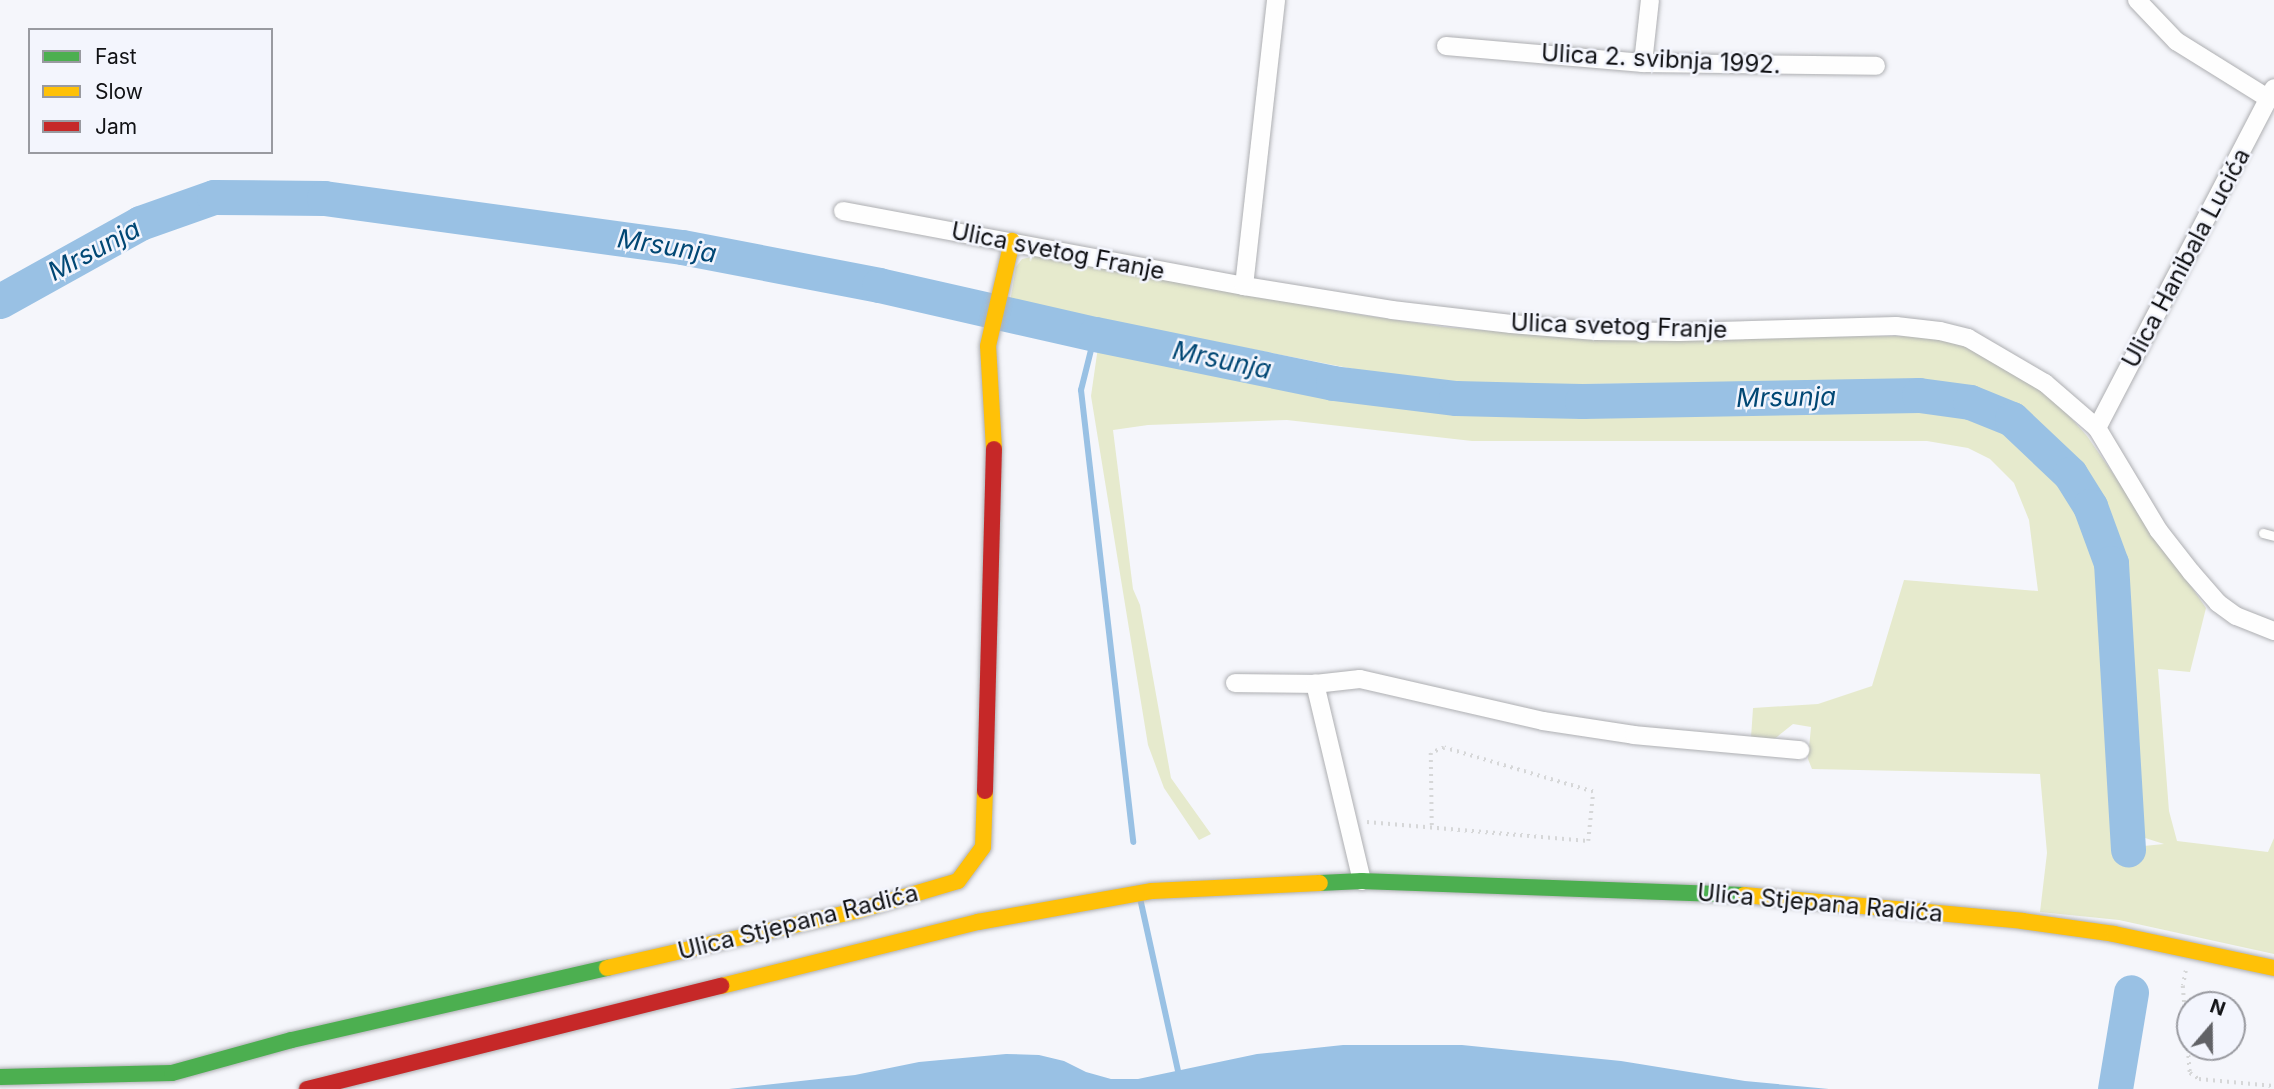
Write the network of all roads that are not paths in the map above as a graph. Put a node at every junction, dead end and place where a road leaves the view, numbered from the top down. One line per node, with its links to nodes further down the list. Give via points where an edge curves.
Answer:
1 (1276, 0): 10 (street)
2 (1650, 0): 5 (street)
3 (2137, 0): 7 (street, via 2176,41)
4 (1446, 46): 5 (street, Ulica 2. svibnja 1992.)
5 (1643, 63): 6 (street, Ulica 2. svibnja 1992.)
6 (1876, 66)
7 (2271, 93): 11 (street, Ulica Hanibala Lucića)
8 (843, 211): 9 (street, Ulica svetog Franje)
9 (1012, 241): 10 (street, Ulica svetog Franje); 20 (main road, Ulica Stjepana Radića, via 988,346 994,457 983,847 958,881 856,911 292,1040 172,1073)
10 (1244, 286): 11 (street, Ulica svetog Franje, via 1392,310 1596,331 1896,326 1940,331 1968,338 2015,364)
11 (2097, 428): 14 (street, Ulica svetog Franje, via 2159,531 2218,603 2236,616)
12 (2263, 533): 13 (lane)
13 (2274, 536)
14 (2274, 631)
15 (1235, 683): 16 (street)
16 (1315, 684): 17 (street, via 1360,679 1543,721 1633,735); 18 (street)
17 (1800, 750)
18 (1362, 881): 19 (main road, Ulica Stjepana Radića, via 1747,895 1994,918 2114,934); 21 (main road, Ulica Stjepana Radića, via 1152,891 978,922)
19 (2274, 968)
20 (0, 1077)
21 (307, 1089)

